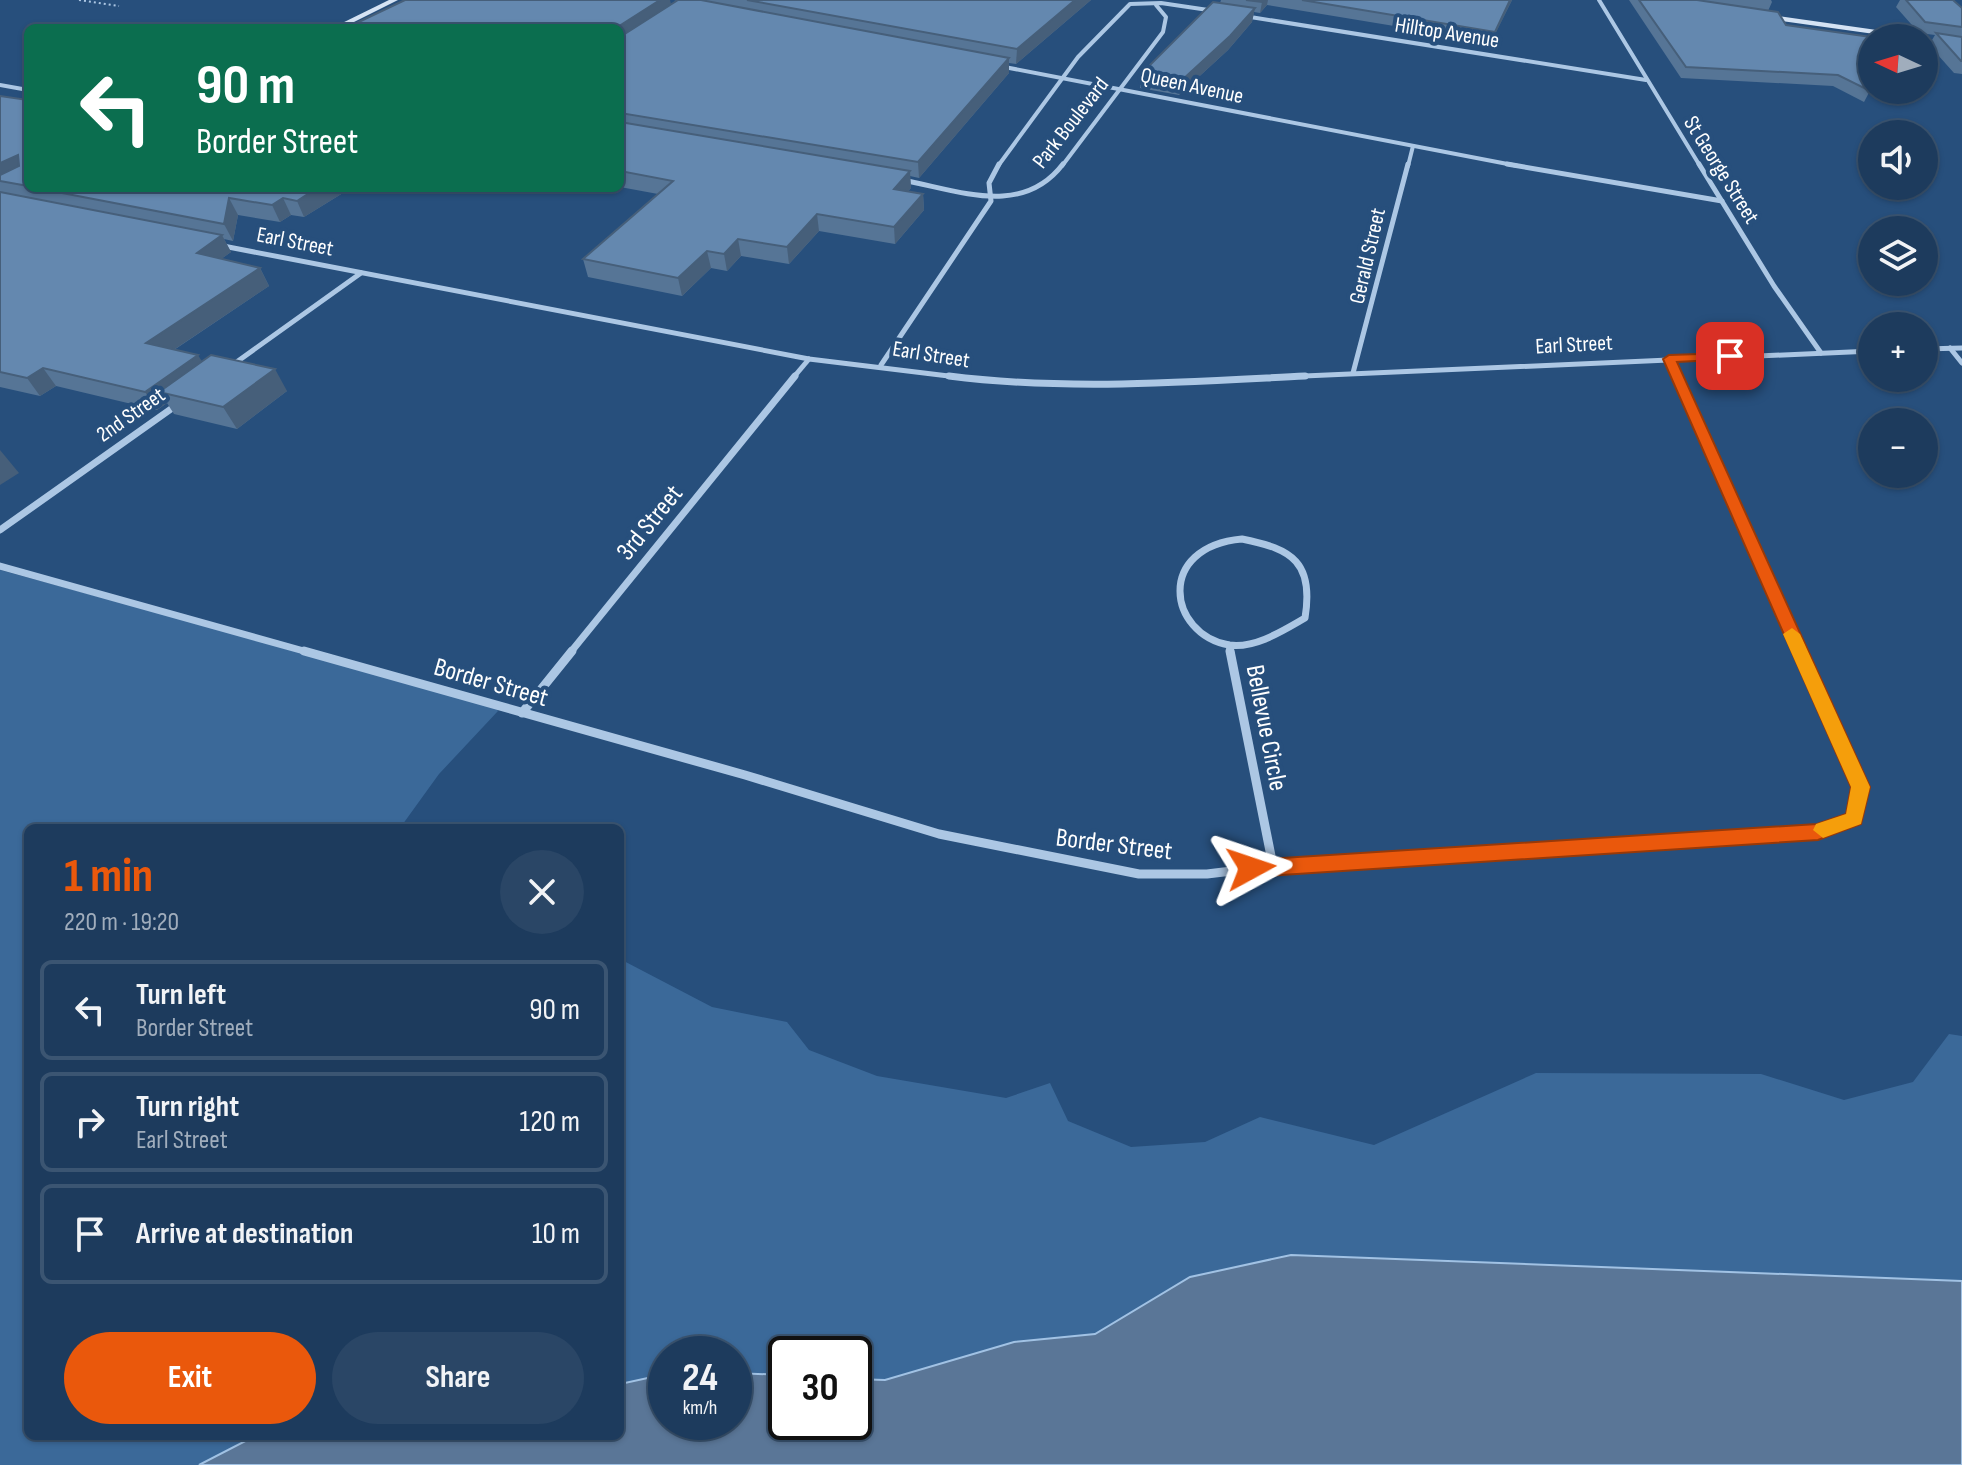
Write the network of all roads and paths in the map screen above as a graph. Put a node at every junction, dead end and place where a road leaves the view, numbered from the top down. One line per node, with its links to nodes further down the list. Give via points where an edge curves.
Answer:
1 (79, 0): 5 (path)
2 (395, 0): 9 (main road)
3 (1149, 0): 6 (street); 12 (street, Park Boulevard, via 1116,11); 15 (street, Park Boulevard, via 1164,10 1163,32)
4 (1599, 0): 13 (street, St George Street)
5 (119, 6)
6 (1225, 13)
7 (1239, 15): 13 (street, Hilltop Avenue)
8 (1753, 15): 10 (main road)
9 (344, 24)
10 (1858, 30)
11 (996, 66): 12 (street, Queen Avenue)
12 (1065, 78): 15 (street, Queen Avenue); 19 (street, Park Boulevard, via 996,168 989,184)
13 (1646, 80): 20 (street, St George Street)
14 (0, 85): 16 (street)
15 (1119, 87): 17 (street, Queen Avenue); 19 (street, Park Boulevard, via 1051,180 1030,193)
16 (24, 89)
17 (1413, 146): 20 (street, Queen Avenue); 32 (street, Gerald Street, via 1390,226 1376,303)
18 (896, 179): 19 (street)
19 (991, 201): 31 (street, Park Boulevard)
20 (1722, 201): 27 (street, St George Street)
21 (211, 243): 22 (street, Earl Street)
22 (361, 273): 28 (street, Earl Street); 33 (street)
23 (1938, 348): 24 (street)
24 (1950, 348): 25 (street); 30 (street)
25 (1962, 348)
26 (1858, 352): 27 (street, Earl Street)
27 (1821, 353): 29 (street, Earl Street)
28 (809, 359): 31 (street, Earl Street); 38 (street, 3rd Street)
29 (1669, 359): 32 (street, Earl Street); 39 (street, Border Street, via 1861,787 1855,819 1818,832)
30 (1962, 363)
31 (881, 365): 32 (street, Earl Street, via 1009,384 1062,386)
32 (1353, 373)
33 (219, 374)
34 (181, 402): 35 (street, 2nd Street)
35 (0, 530)
36 (0, 566): 38 (street, Border Street)
37 (1229, 645): 37 (street, Bellevue Circle, via 1275,636 1305,618 1309,579 1291,553 1242,539 1211,545 1190,561 1182,573 1180,601 1202,632); 39 (street, Bellevue Circle)
38 (522, 713): 39 (street, Border Street, via 939,834 1063,861 1139,874 1207,874)
39 (1273, 866)

